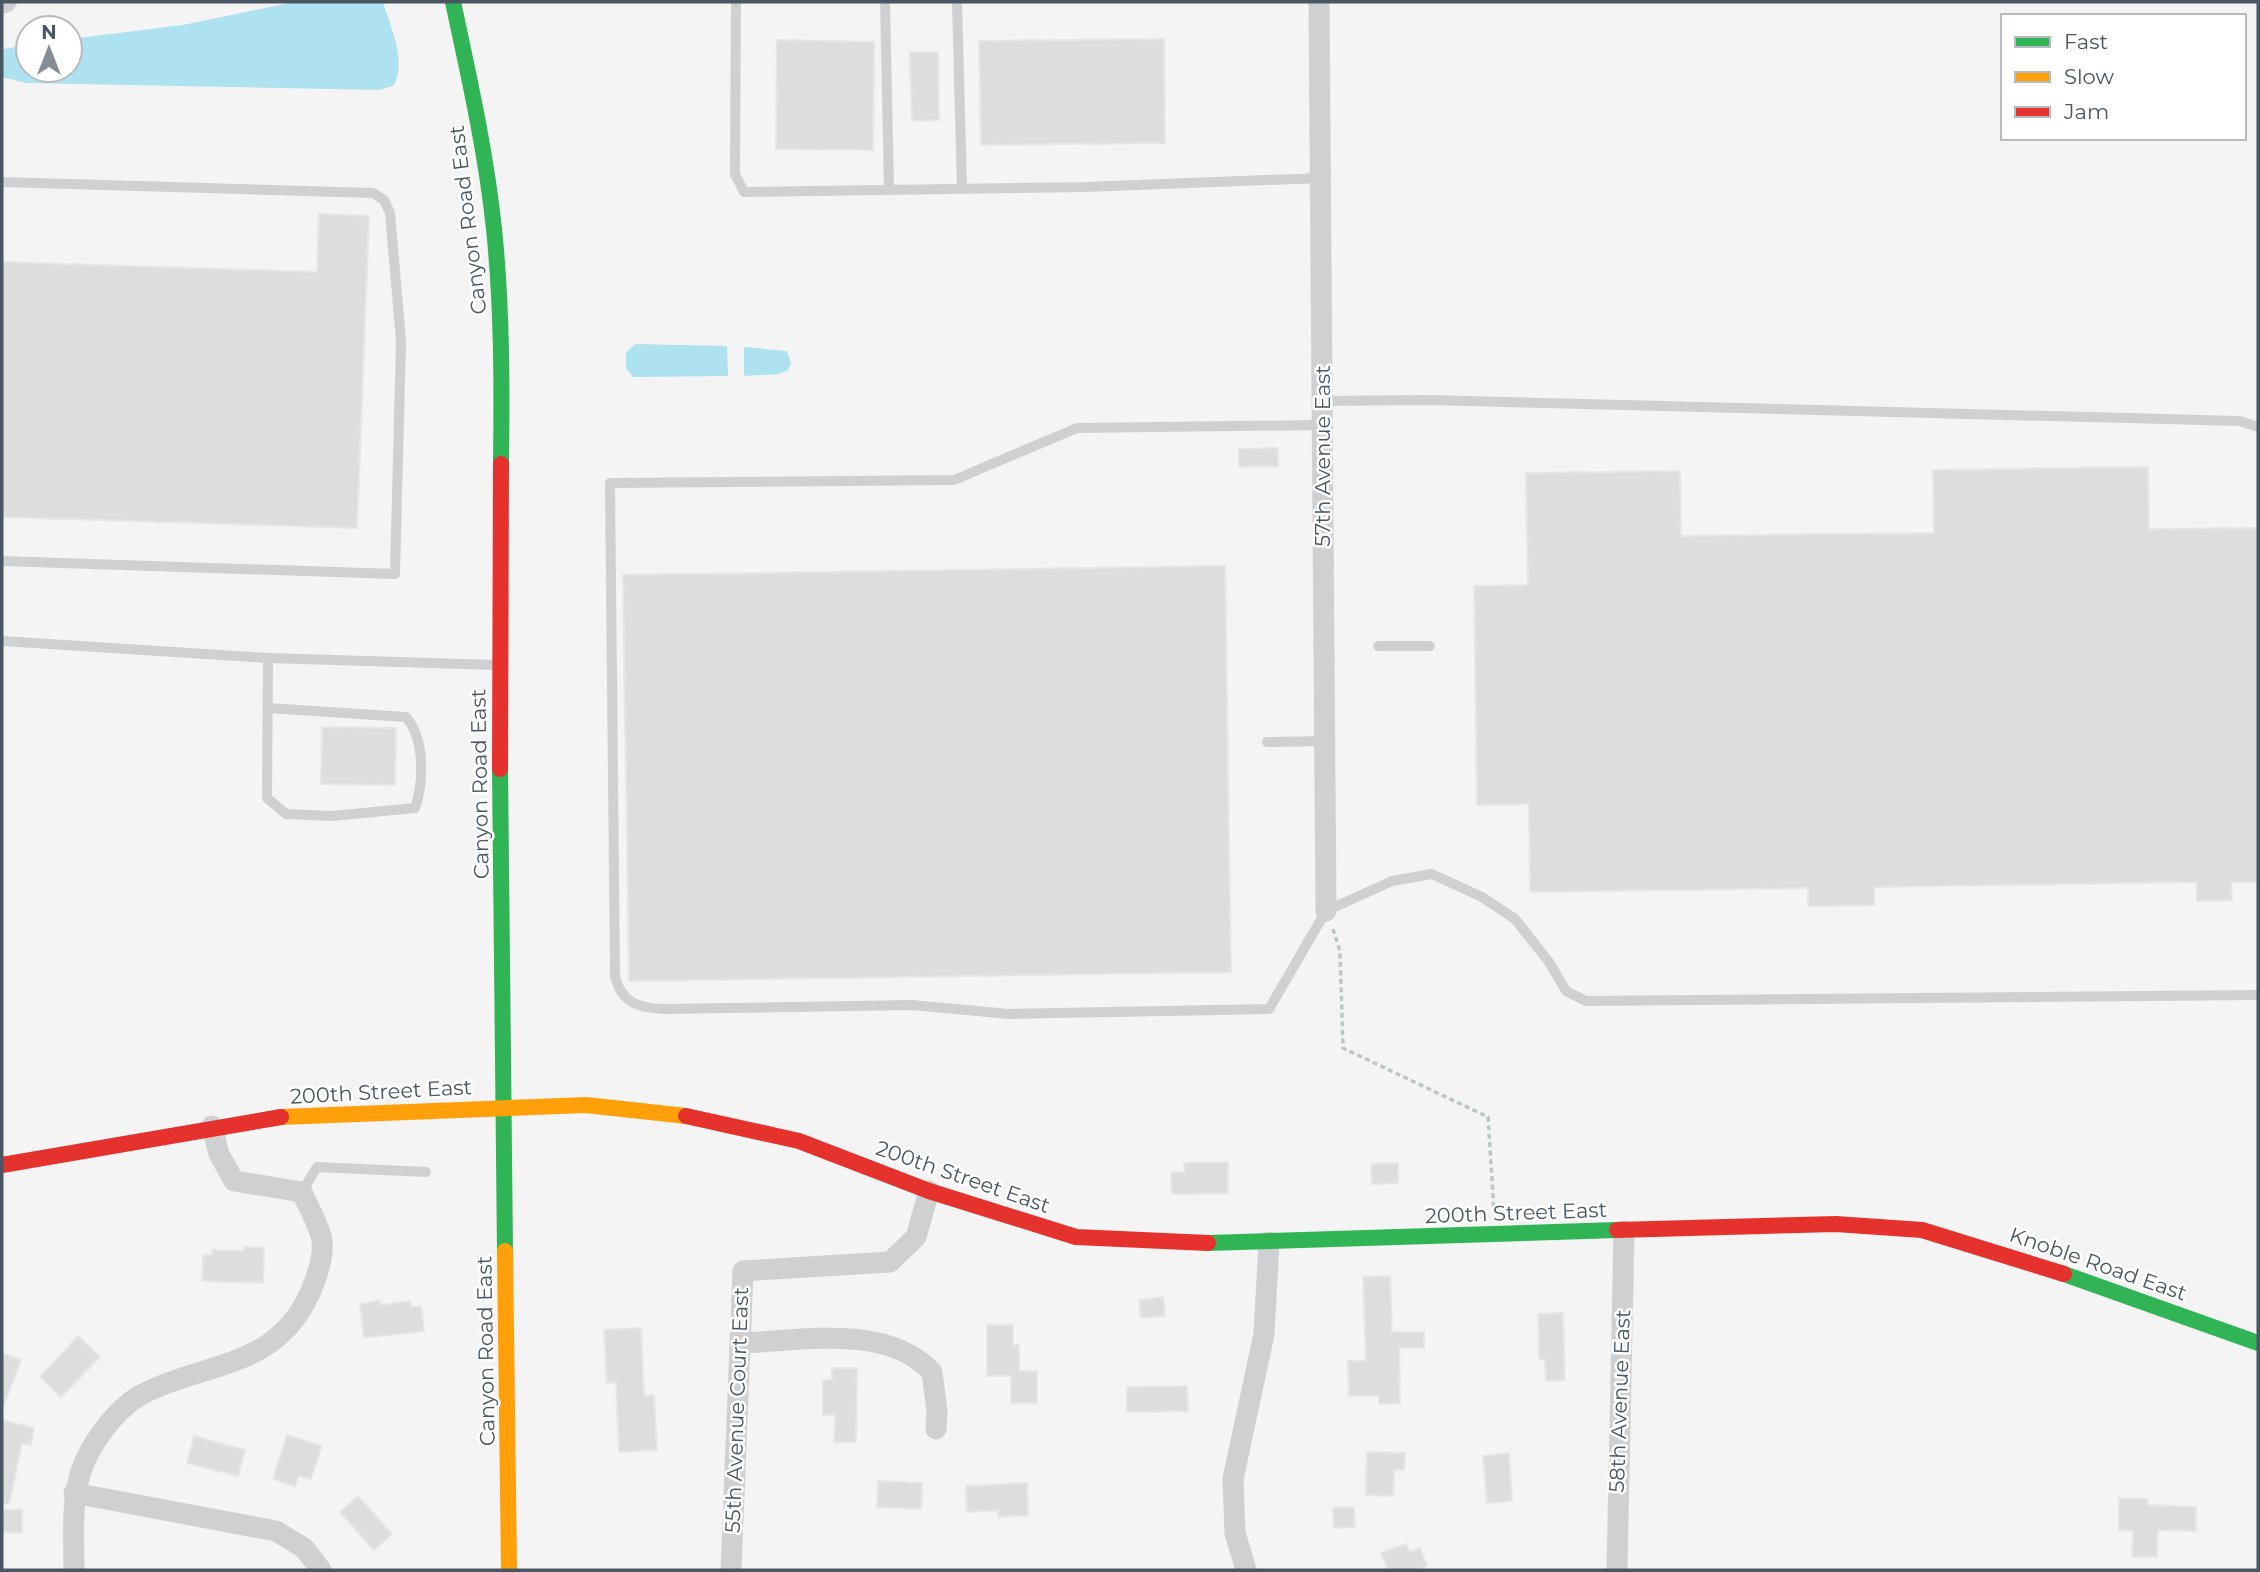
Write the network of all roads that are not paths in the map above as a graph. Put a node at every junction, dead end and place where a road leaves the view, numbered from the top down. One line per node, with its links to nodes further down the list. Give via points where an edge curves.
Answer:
1 (453, 2): 18 (street, Canyon Road East, via 481,136 502,334)
2 (736, 2): 9 (lane, via 735,174 744,192)
3 (886, 2): 9 (lane)
4 (957, 2): 8 (lane)
5 (1319, 2): 6 (street, 57th Avenue East)
6 (1321, 178): 8 (lane); 10 (street, 57th Avenue East)
7 (2, 182): 13 (lane, via 373,193 384,200 390,213 401,341 395,574)
8 (962, 189): 9 (lane)
9 (889, 190)
10 (1322, 401): 11 (street, 57th Avenue East); 12 (lane, via 2240,421)
11 (1322, 425): 20 (street, 57th Avenue East); 22 (lane, via 1077,428 954,480 610,483 615,976 625,998 635,1005 664,1009 912,1005 1009,1014 1269,1009)
12 (2258, 427)
13 (2, 561)
14 (2, 641): 17 (lane)
15 (1378, 646): 16 (lane)
16 (1430, 646)
17 (268, 658): 18 (lane); 19 (lane)
18 (499, 665): 24 (street, Canyon Road East)
19 (268, 708): 19 (lane, via 267,798 286,814 332,816 415,808 421,789 416,729 406,717)
20 (1325, 741): 21 (lane); 22 (street, 57th Avenue East)
21 (1267, 742)
22 (1326, 911): 23 (lane, via 1392,881 1433,874 1515,919 1566,991 1586,1000)
23 (2258, 995)
24 (504, 1107): 25 (street, 200th Street East, via 279,1117); 28 (street, 200th Street East, via 586,1105 683,1115 799,1141); 39 (street, Canyon Road East)
25 (212, 1126): 26 (street, 200th Street East); 29 (street, via 219,1154 234,1181)
26 (2, 1166)
27 (426, 1172): 29 (lane, via 317,1167)
28 (929, 1191): 32 (street, 200th Street East, via 1076,1237 1164,1243); 33 (street, 55th Avenue Court East, via 916,1237 890,1262 743,1271)
29 (302, 1192): 36 (street, via 322,1241 313,1285 294,1319 251,1356 137,1398 112,1419 91,1448)
30 (1922, 1230): 31 (street, 200th Street East, via 1814,1224); 34 (street, Knoble Road East, via 2007,1254)
31 (1624, 1231): 32 (street, 200th Street East); 42 (street, 58th Avenue East)
32 (1269, 1242): 41 (street, via 1264,1334 1233,1479 1235,1533)
33 (741, 1342): 35 (street, via 867,1339 895,1346 932,1373); 40 (street, 55th Avenue Court East)
34 (2258, 1343)
35 (936, 1429)
36 (74, 1493): 37 (street, via 276,1531 304,1548); 38 (street)
37 (316, 1564)
38 (74, 1570)
39 (509, 1570)
40 (731, 1570)
41 (1246, 1570)
42 (1617, 1570)

